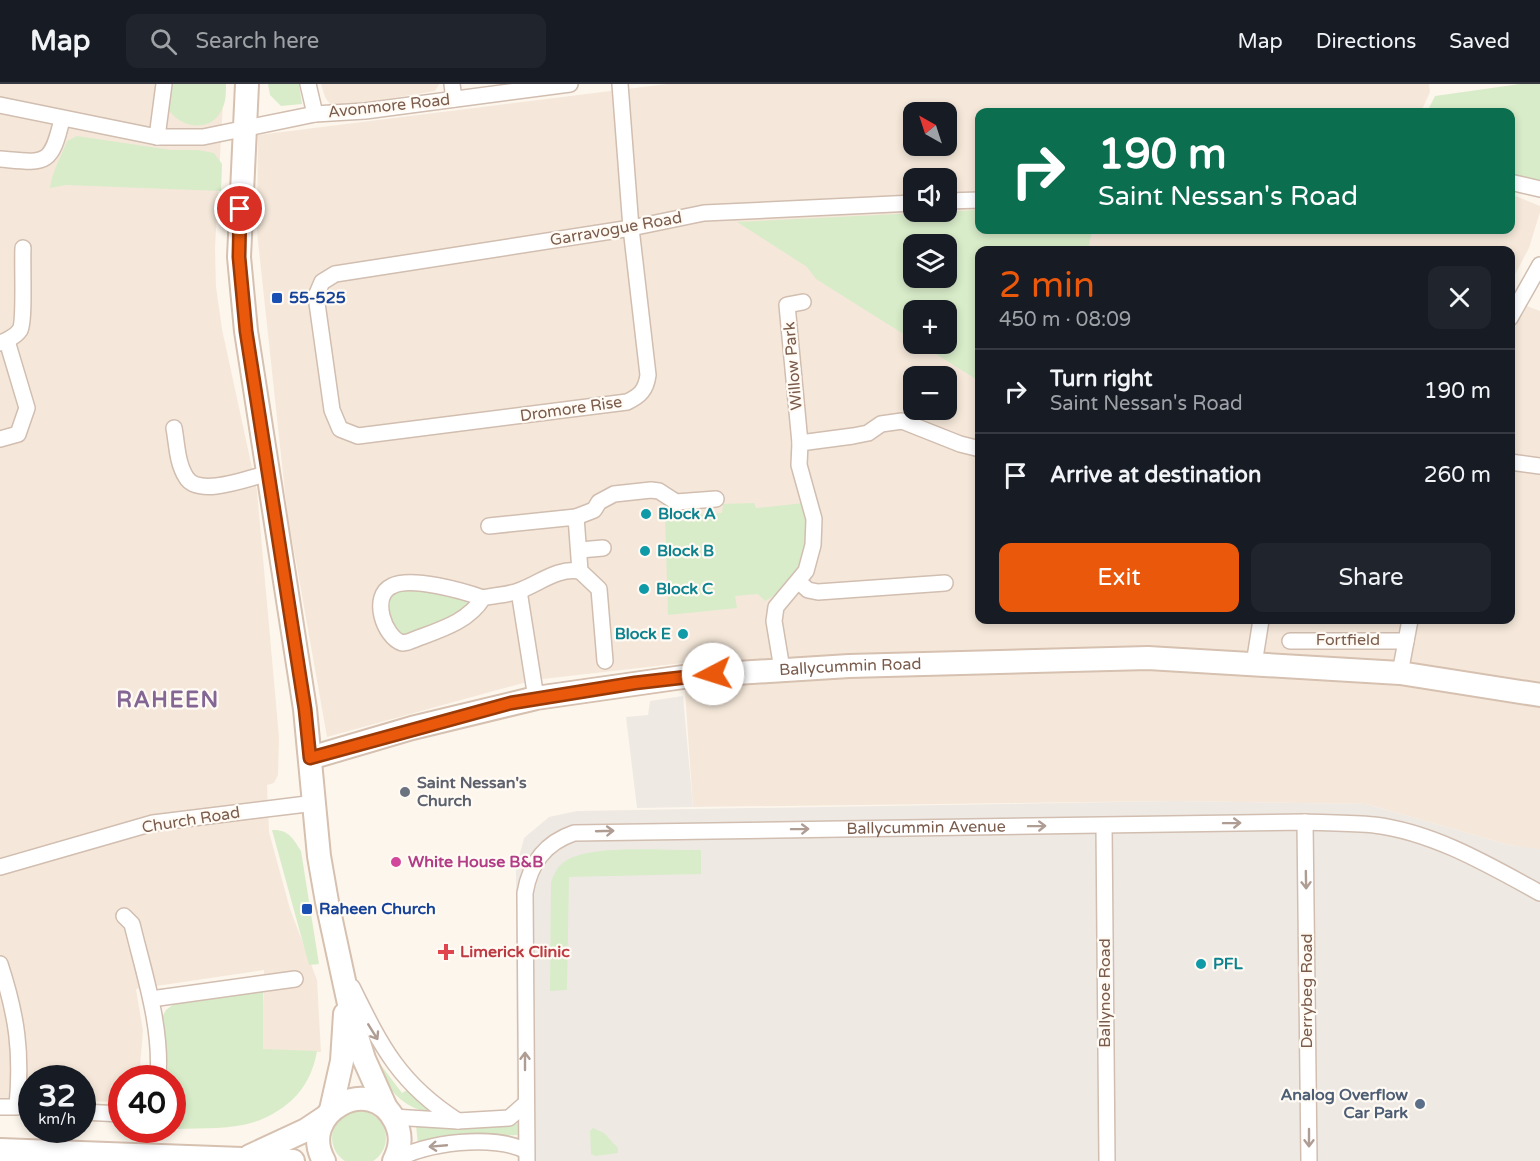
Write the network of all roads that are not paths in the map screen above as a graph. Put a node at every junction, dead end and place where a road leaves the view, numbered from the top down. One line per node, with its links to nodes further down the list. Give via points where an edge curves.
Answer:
1 (164, 84): 11 (street)
2 (247, 84): 10 (main road)
3 (308, 84): 8 (street)
4 (570, 84): 6 (street, Avonmore Road)
5 (620, 84): 18 (street, Dromore Rise)
6 (453, 92): 8 (street, Avonmore Road, via 365,111)
7 (0, 105): 9 (street, Avonmore Road)
8 (315, 114): 10 (street, Avonmore Road)
9 (62, 119): 11 (street, Avonmore Road); 12 (street, via 52,151 45,160 38,163)
10 (244, 130): 11 (street, Avonmore Road, via 203,137); 31 (main road, via 241,291)
11 (157, 137)
12 (0, 159)
13 (1515, 183): 14 (street)
14 (1540, 189)
15 (975, 200): 16 (street)
16 (957, 201)
17 (903, 204): 18 (street, Garravogue Road, via 704,213)
18 (631, 228): 21 (street, Garravogue Road, via 335,274); 21 (street, Dromore Rise, via 648,375 647,386 627,402 358,436 348,434 335,421 332,410 316,296)
19 (23, 248): 24 (street, via 24,317 20,330)
20 (1540, 265): 23 (street)
21 (322, 282)
22 (803, 302): 27 (street, Willow Park, via 787,305)
23 (1515, 309)
24 (3, 342): 26 (street, via 27,408 18,434)
25 (174, 428): 31 (street, via 181,467 195,486 207,488)
26 (0, 440)
27 (800, 443): 28 (street, via 868,433 881,424 902,421); 38 (street, Willow Park, via 799,465 814,519 810,563)
28 (975, 448)
29 (1515, 462): 30 (street)
30 (1540, 465)
31 (269, 473): 52 (main road)
32 (716, 499): 33 (street, via 676,502 651,490 614,494 599,502 594,510)
33 (576, 517): 34 (street); 36 (street)
34 (489, 526)
35 (603, 548): 36 (street)
36 (580, 550): 37 (street)
37 (580, 571): 40 (street, via 552,574); 46 (street, via 600,589)
38 (799, 582): 39 (street, via 818,592); 48 (street, Willow Park, via 776,607 774,621)
39 (945, 583)
40 (519, 591): 41 (street); 51 (street)
41 (483, 598): 41 (street, via 410,582 391,586 383,593 381,613 391,634 402,643 464,618)
42 (1260, 624): 47 (street)
43 (1409, 624): 45 (street)
44 (1290, 641): 45 (street, Fortfield)
45 (1406, 641): 49 (street)
46 (606, 661)
47 (1254, 664): 48 (main road, Ballycummin Road, via 1107,658); 49 (main road, Ballycummin Road)
48 (782, 669): 51 (main road, Ballycummin Road, via 690,676)
49 (1400, 673): 50 (main road)
50 (1540, 695)
51 (536, 698): 52 (main road, Ballycummin Road)
52 (310, 758): 53 (main road)
53 (315, 803): 56 (street, Church Road, via 153,823); 59 (main road, via 319,856)
54 (1305, 822): 55 (street, Ballycummin Avenue, one-way to 54); 57 (street, Ballycummin Avenue, via 1375,825 1403,832 1478,859); 80 (street, Derrybeg Road, one-way to 80)
55 (1104, 826): 66 (street, Ballycummin Avenue, one-way to 55, via 525,893 533,864 549,845 574,833 600,831); 79 (street, Ballynoe Road)
56 (0, 867)
57 (1540, 893)
58 (124, 916): 63 (street, via 132,924)
59 (339, 960): 62 (main road); 71 (street, one-way to 71, via 372,1031 408,1080 427,1100)
60 (0, 964): 64 (street, via 16,1015)
61 (295, 979): 63 (street)
62 (346, 997): 69 (main road, via 364,1059); 70 (main road, via 342,1061)
63 (150, 999): 65 (street)
64 (21, 1065)
65 (159, 1065)
66 (525, 1104): 71 (street, via 509,1118); 73 (street)
67 (0, 1107): 68 (street)
68 (18, 1108)
69 (390, 1112): 70 (main road, via 363,1098 351,1099); 71 (street); 78 (main road, via 400,1141)
70 (328, 1114): 75 (main road, via 306,1130); 77 (main road, via 320,1126 318,1142)
71 (458, 1121)
72 (0, 1150): 74 (main road)
73 (527, 1156): 78 (street, one-way to 78, via 507,1143 485,1142 421,1148)
74 (122, 1157): 75 (main road)
75 (246, 1157): 76 (main road)
76 (293, 1161)
77 (324, 1161)
78 (395, 1161)
79 (1107, 1161)
80 (1309, 1161)

